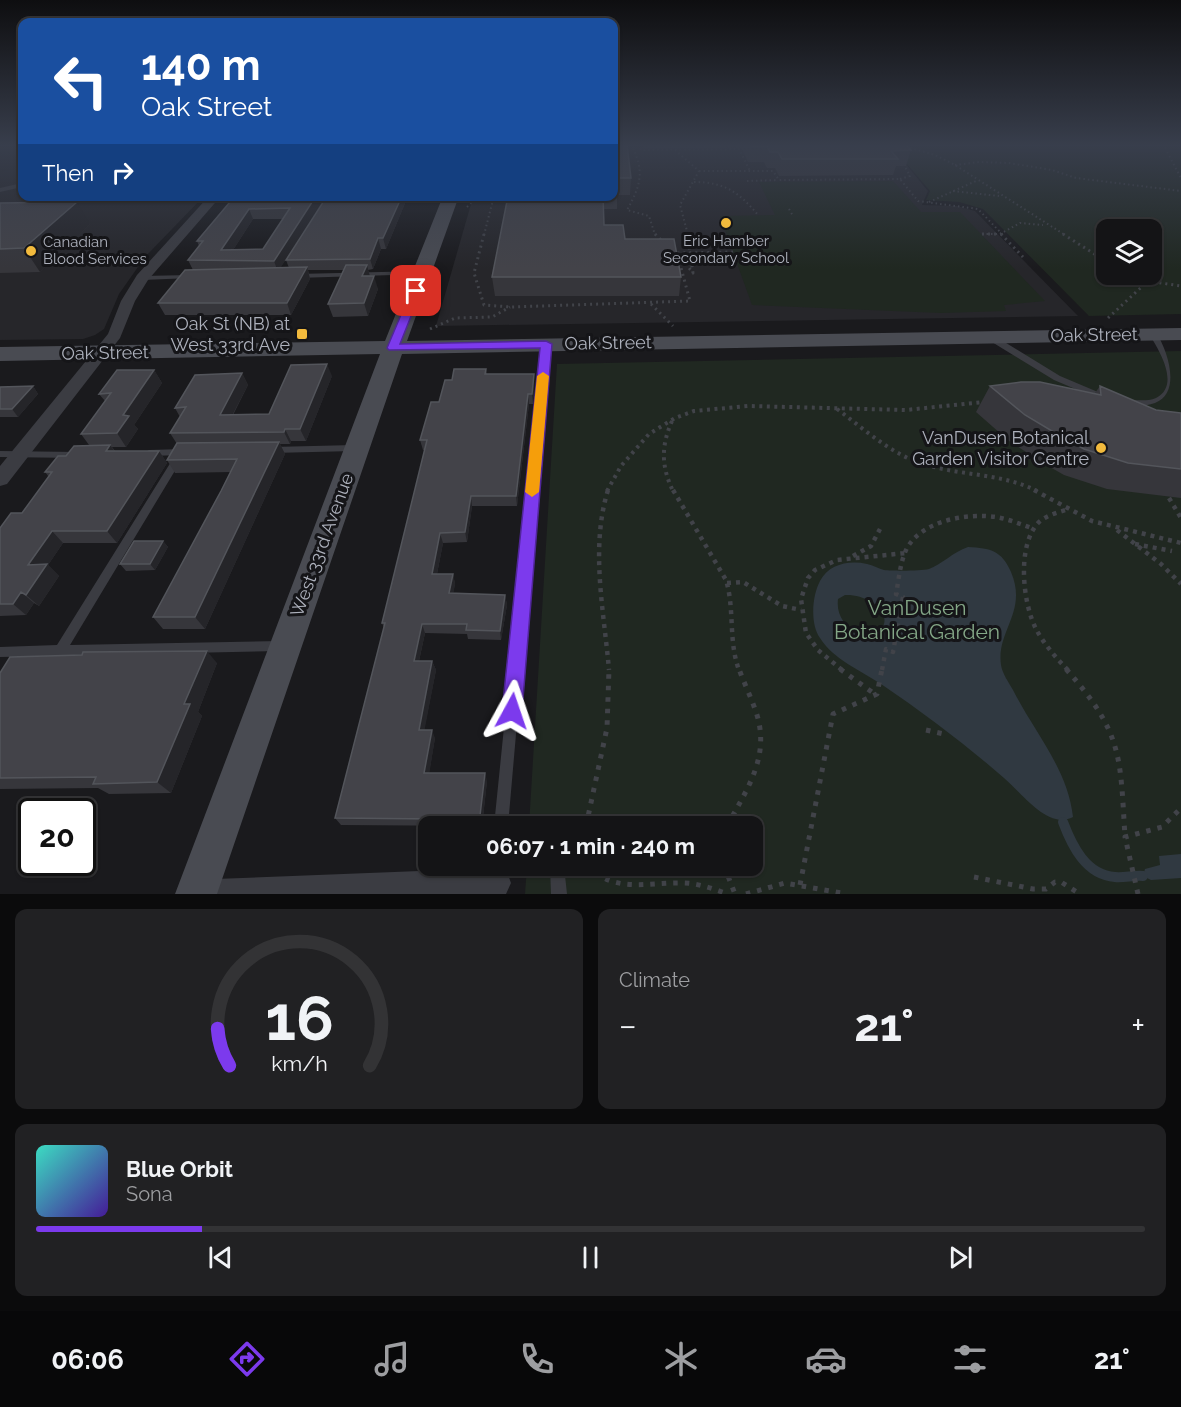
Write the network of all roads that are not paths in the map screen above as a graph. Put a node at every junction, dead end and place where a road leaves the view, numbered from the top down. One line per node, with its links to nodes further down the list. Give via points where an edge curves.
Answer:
1 (18, 186): 2 (lane)
2 (0, 190)
3 (211, 201): 8 (street)
4 (449, 201): 5 (main road, West 33rd Avenue)
5 (423, 273): 6 (lane); 13 (main road, West 33rd Avenue)
6 (293, 276)
7 (200, 277): 8 (lane)
8 (142, 278): 14 (street, via 128,301 116,335)
9 (1153, 334): 10 (main road, Oak Street); 11 (main road, Oak Street); 19 (lane, via 1168,350 1180,377 1180,387 1172,398 1161,403)
10 (1181, 334)
11 (990, 337): 12 (main road, Oak Street); 16 (lane)
12 (546, 344): 13 (main road, Oak Street); 30 (lane)
13 (393, 348): 14 (main road, Oak Street); 20 (main road, West 33rd Avenue)
14 (101, 353): 15 (main road, Oak Street); 24 (street)
15 (0, 354)
16 (1057, 378): 17 (lane); 18 (lane)
17 (1047, 383)
18 (1113, 400)
19 (1123, 402)
20 (357, 448): 21 (lane); 27 (main road, West 33rd Avenue)
21 (261, 450)
22 (135, 453): 28 (lane, via 187,452)
23 (0, 454): 24 (lane)
24 (20, 454): 25 (lane); 26 (street)
25 (88, 454)
26 (0, 479)
27 (285, 646): 28 (lane); 33 (main road, West 33rd Avenue)
28 (61, 650): 29 (lane)
29 (0, 652)
30 (502, 816)
31 (557, 876): 35 (lane)
32 (496, 881): 34 (street)
33 (196, 894)
34 (215, 894)
35 (559, 894)

